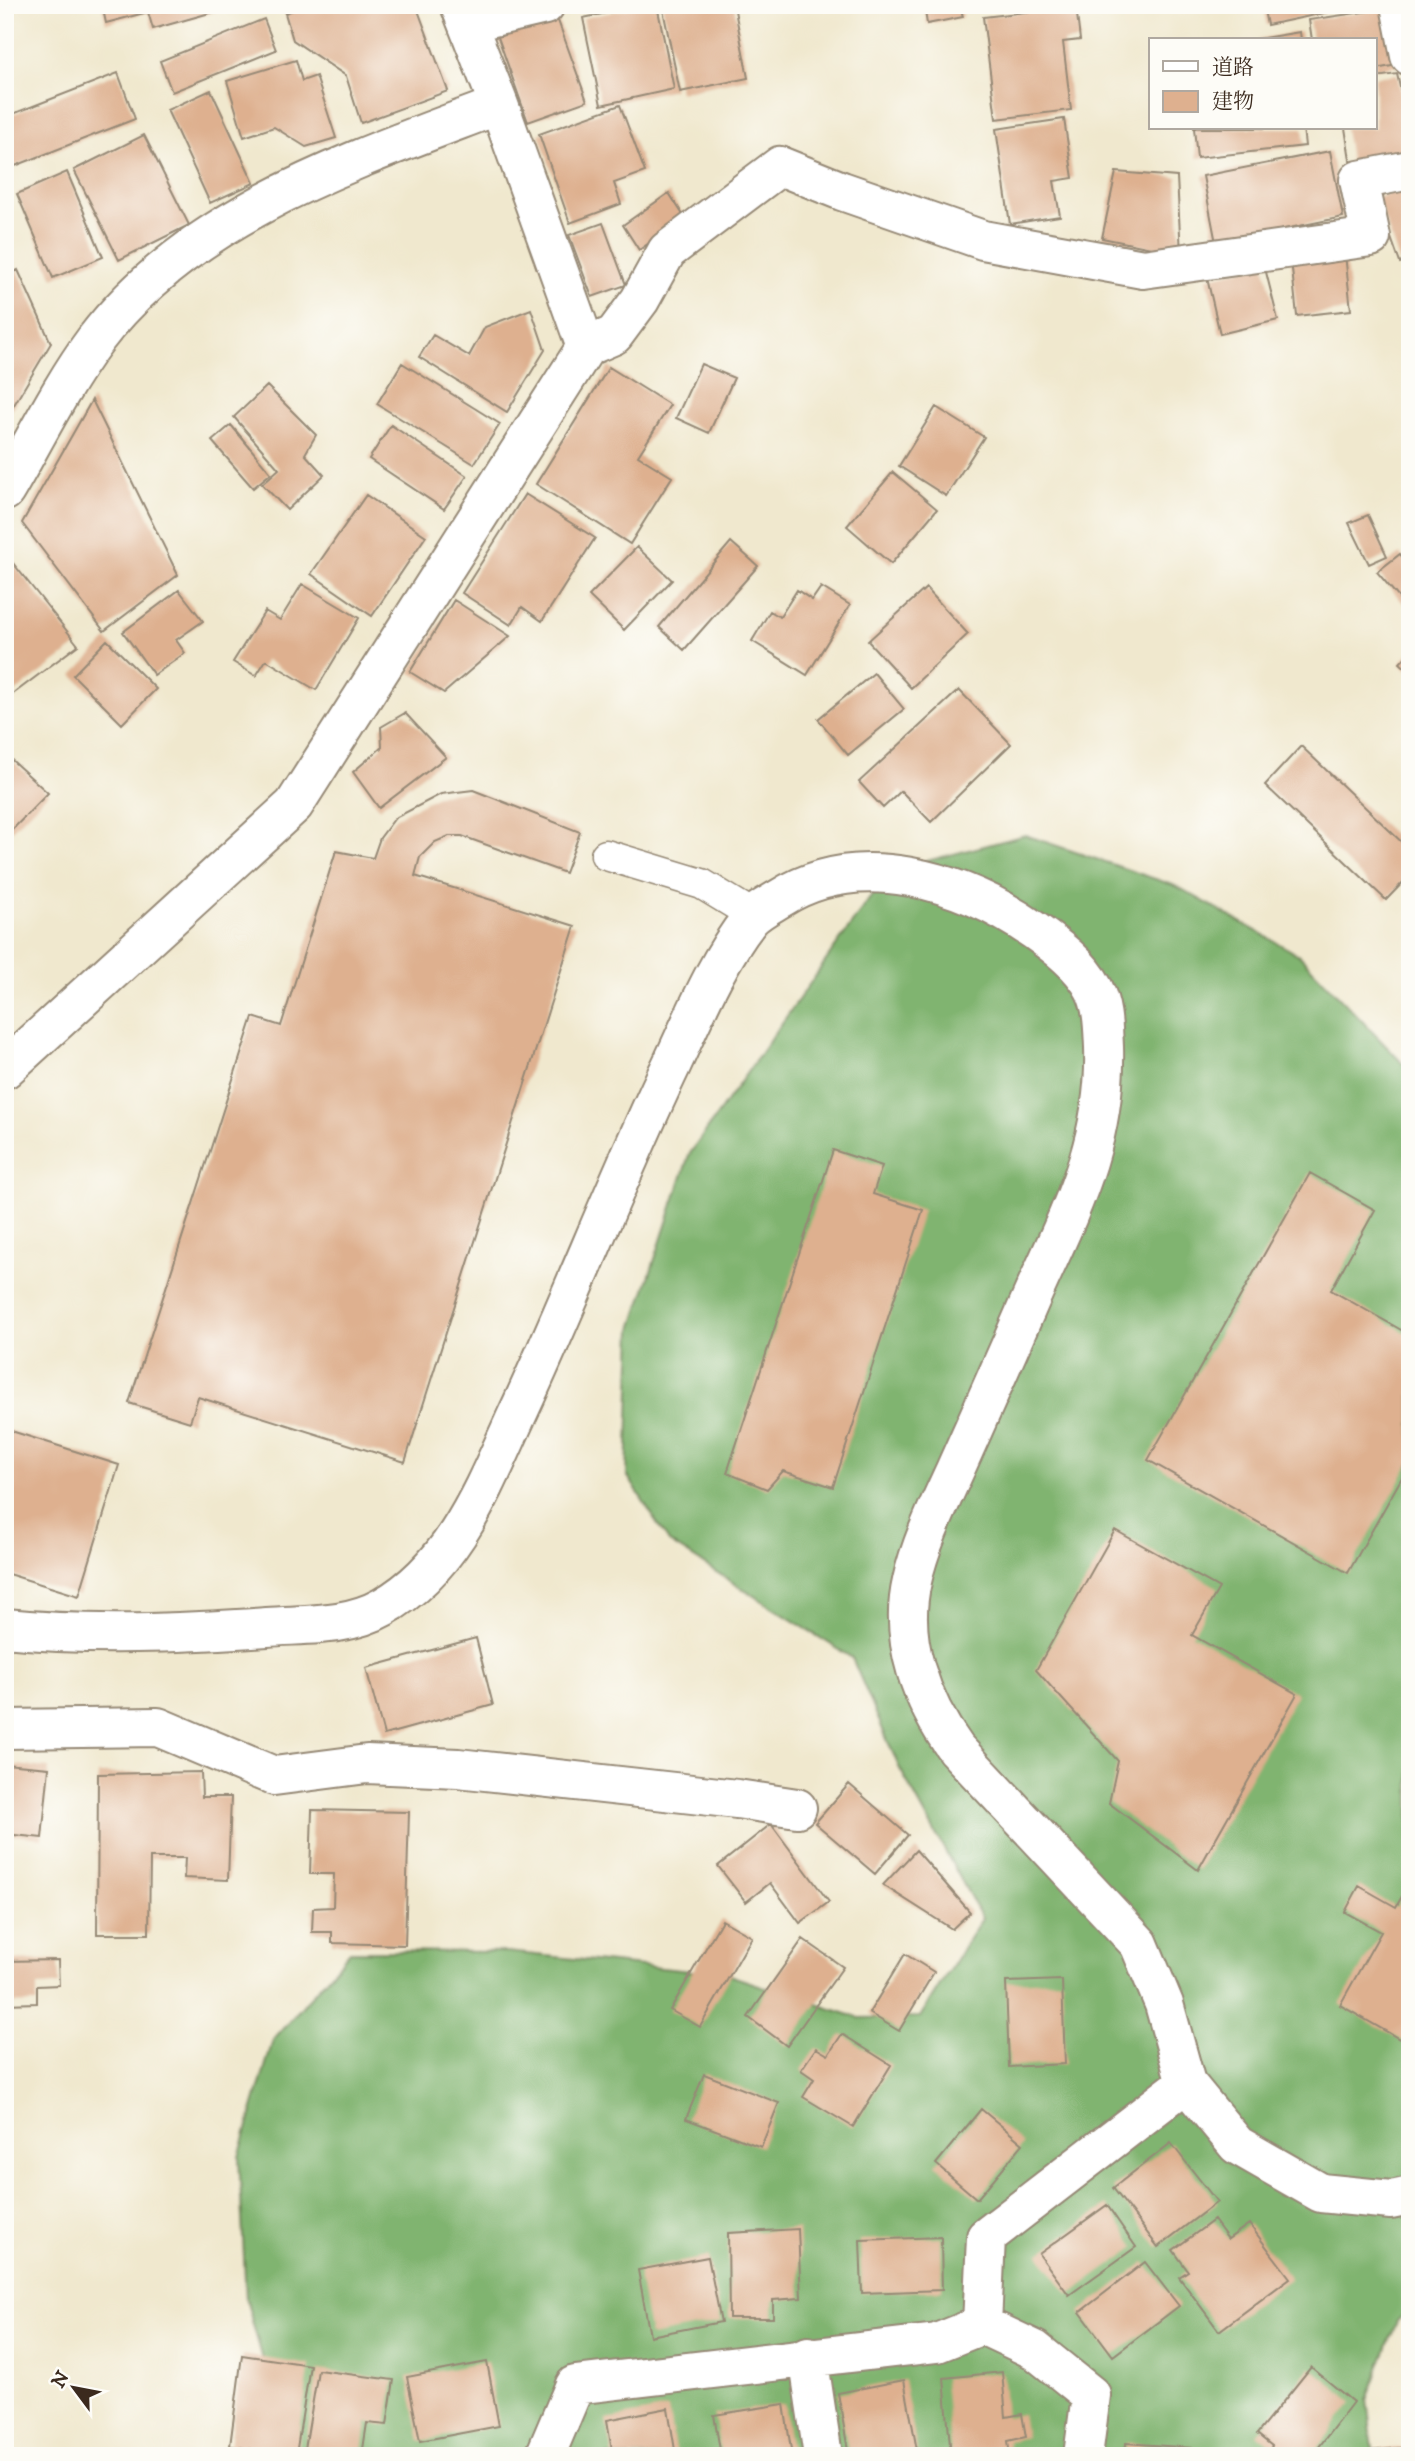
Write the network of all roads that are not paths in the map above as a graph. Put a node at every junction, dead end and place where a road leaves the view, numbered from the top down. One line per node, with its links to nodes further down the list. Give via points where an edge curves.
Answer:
1 (545, 5): 3 (street)
2 (1401, 5): 4 (street)
3 (463, 14): 5 (street)
4 (1410, 56)
5 (499, 105): 7 (street); 8 (street, via 351,161 210,233 140,289 94,341)
6 (1410, 170): 7 (street, via 1359,180 1371,237 1143,269 983,240 780,166 667,251 614,335)
7 (586, 347): 11 (street, via 294,805)
8 (5, 491)
9 (606, 855): 10 (lane, via 702,884)
10 (753, 915): 12 (street, via 706,992 654,1102 556,1332 468,1521 425,1577 382,1608 348,1621 193,1632 55,1633); 15 (street, via 802,884 840,873 882,873 936,882 982,900 1031,929 1069,958 1093,986 1103,1015 1105,1081 1089,1169 943,1498 911,1583 909,1634 932,1715 956,1749 1139,1944 1164,2004)
11 (5, 1069)
12 (5, 1628)
13 (5, 1729): 14 (street, via 158,1727 274,1776 367,1765 458,1768)
14 (797, 1808)
15 (1186, 2083): 16 (street, via 1237,2145 1321,2193 1391,2200); 17 (street, via 986,2237)
16 (1410, 2196)
17 (982, 2325): 18 (street, via 937,2343); 21 (street, via 1035,2350 1091,2395)
18 (808, 2356): 19 (street, via 575,2385); 20 (street)
19 (545, 2456)
20 (823, 2456)
21 (1083, 2456)

